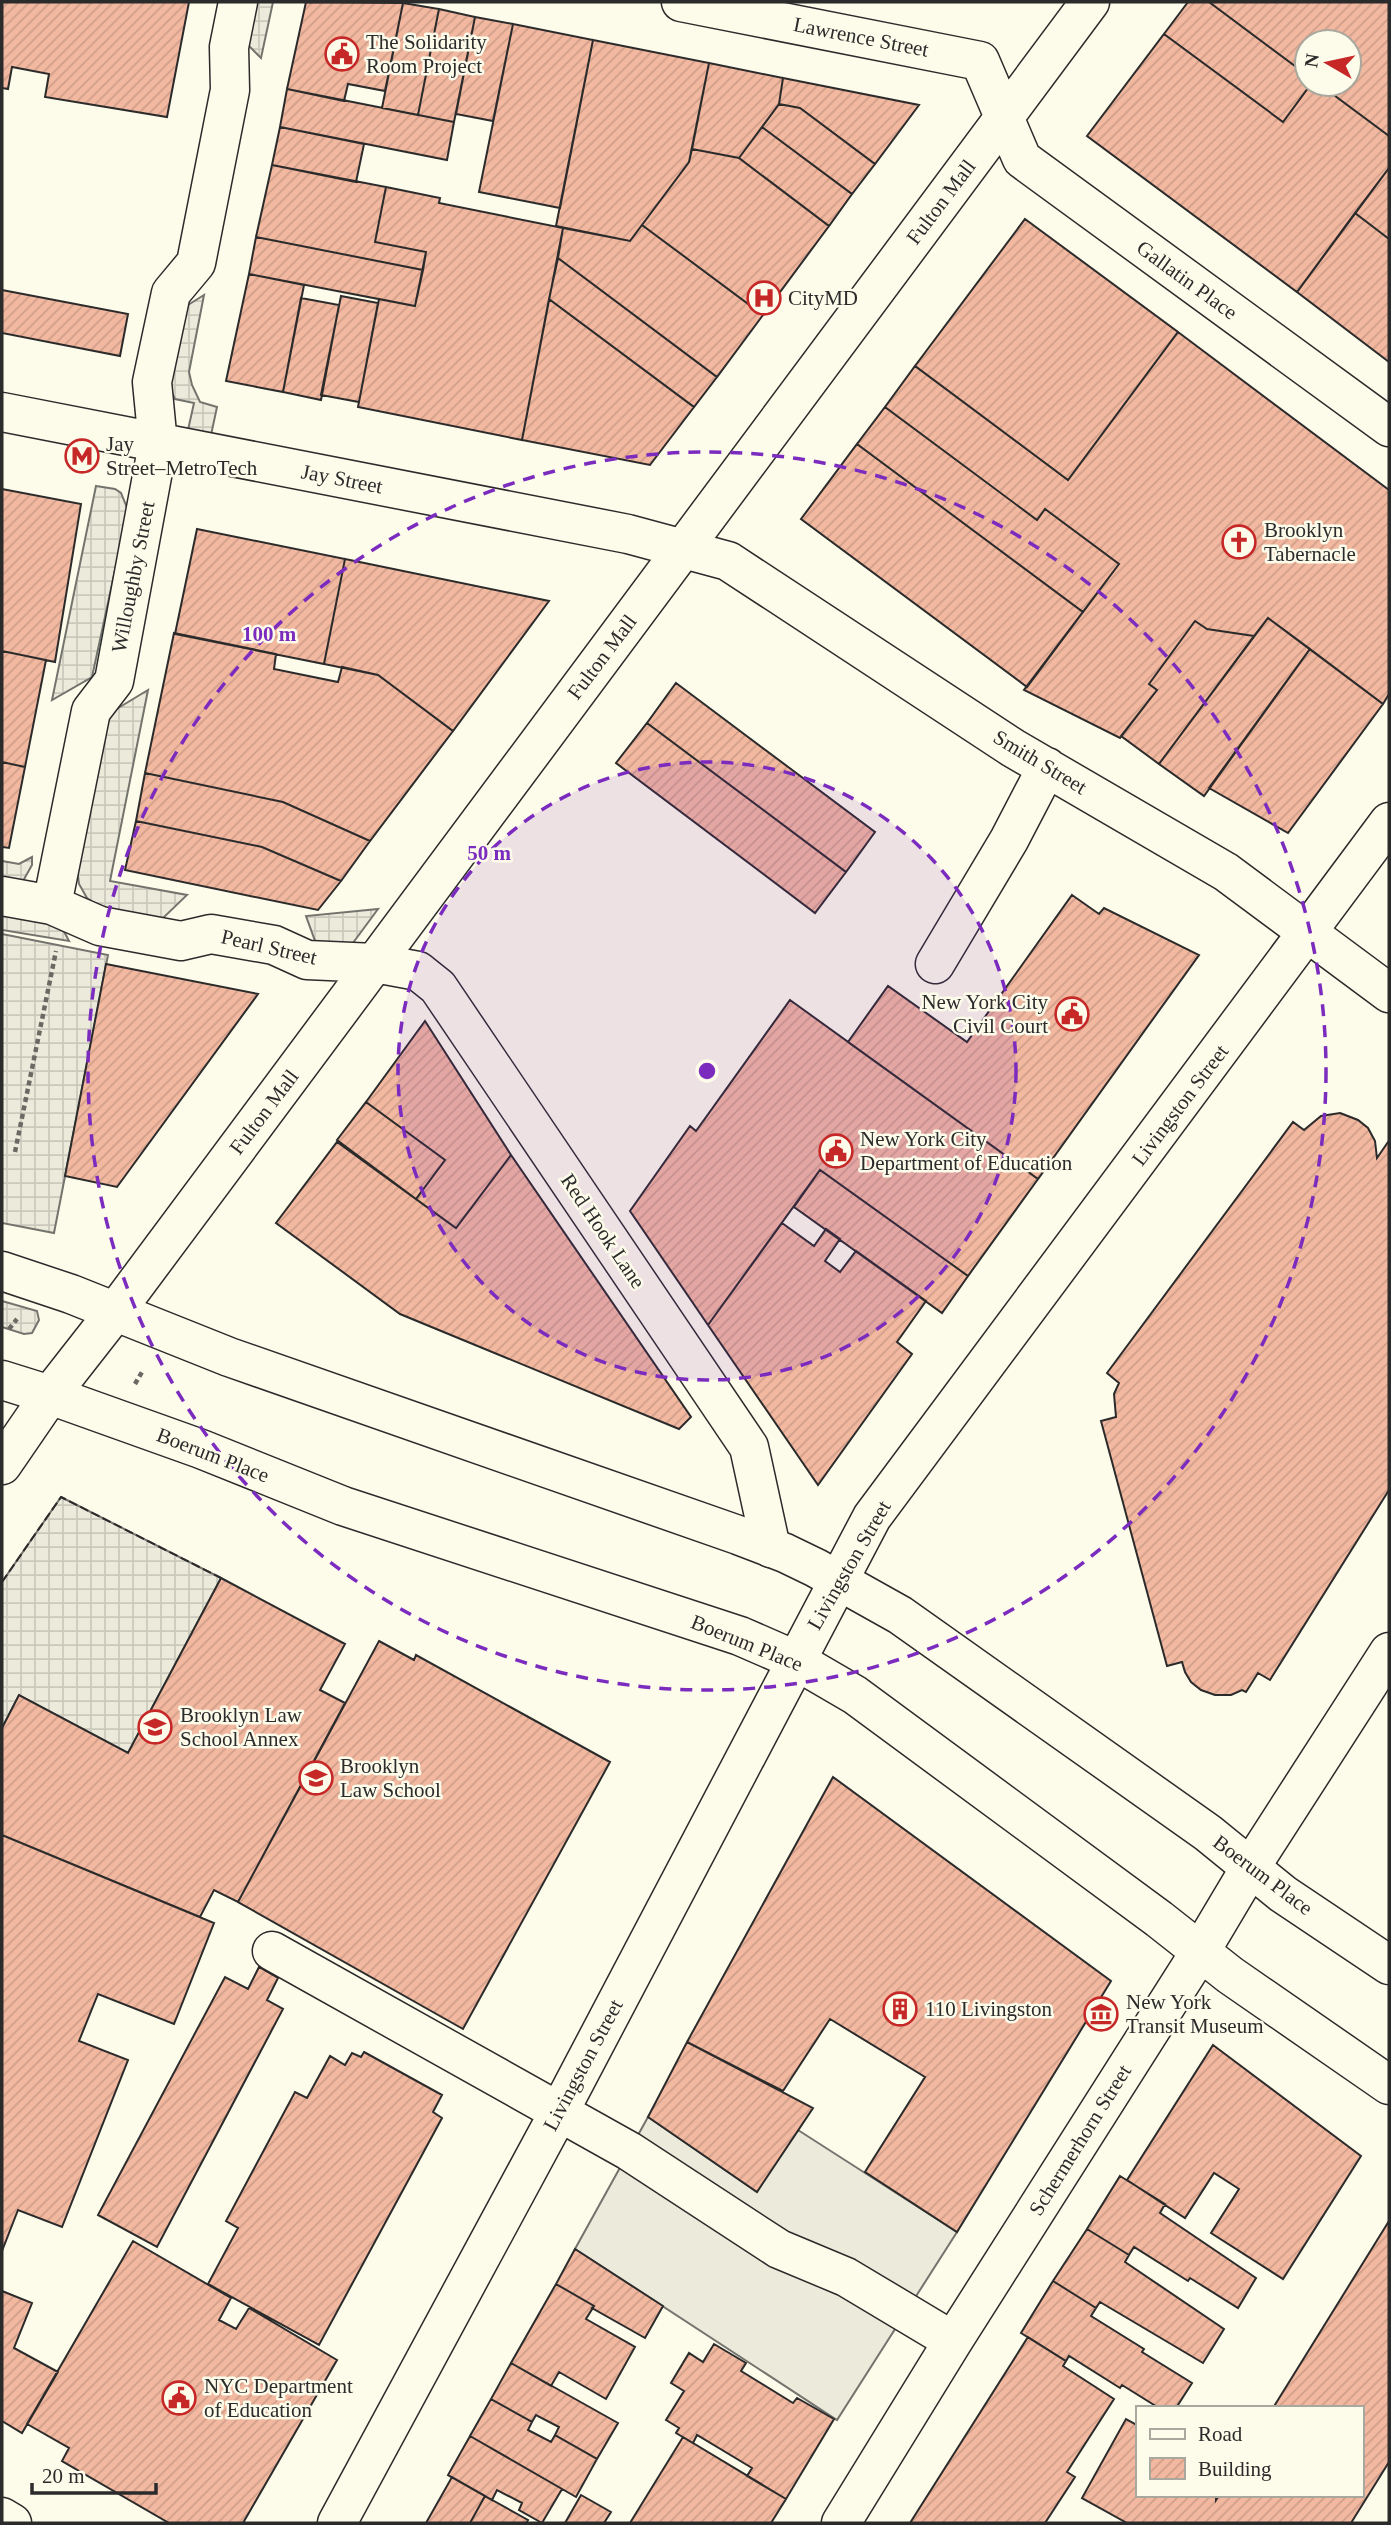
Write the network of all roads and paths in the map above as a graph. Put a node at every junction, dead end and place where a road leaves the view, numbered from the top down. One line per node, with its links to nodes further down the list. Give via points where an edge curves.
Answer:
1 (238, 2): 7 (street, Willoughby Street, via 229,47 230,90 196,263 171,293 152,382)
2 (681, 2): 4 (street, Lawrence Street, via 980,61)
3 (1090, 2): 4 (street, Fulton Mall)
4 (1004, 118): 6 (street, Gallatin Place, via 1021,159); 8 (street, Fulton Mall)
5 (2, 412): 7 (street, Jay Street)
6 (1389, 427)
7 (158, 443): 8 (street, Jay Street, via 628,534); 12 (street, Willoughby Street, via 114,681 91,711)
8 (682, 549): 9 (street, Smith Street, via 728,561); 15 (street, Fulton Mall)
9 (1047, 768): 13 (street, Smith Street, via 1226,872); 16 (street)
10 (1389, 822): 13 (street, Livingston Street)
11 (2, 895): 12 (street, Pearl Street)
12 (52, 905): 15 (street, Pearl Street, via 100,926 181,940 211,934 274,945 307,960)
13 (1308, 934): 17 (street, Smith Street); 25 (street, Livingston Street, via 872,1517)
14 (57, 945): 18 (path)
15 (375, 963): 20 (street, Fulton Mall); 24 (street, Red Hook Lane, via 418,971 438,987 454,1010 749,1447)
16 (934, 964)
17 (1389, 993)
18 (15, 1152)
19 (2, 1271): 20 (street, Boerum Place)
20 (115, 1312): 22 (street, Fulton Mall); 24 (street, Boerum Place, via 229,1357)
21 (2, 1381): 22 (street, Boerum Place)
22 (50, 1395): 23 (street, Fulton Mall); 27 (street, Boerum Place, via 343,1506 740,1636)
23 (2, 1465)
24 (771, 1548): 25 (street, Boerum Place)
25 (838, 1579): 27 (street, Livingston Street); 28 (street, Boerum Place, via 900,1615 1209,1833)
26 (1389, 1652): 28 (street, Schermerhorn Street)
27 (795, 1660): 30 (street, Boerum Place, via 855,1695); 33 (street, Livingston Street)
28 (1250, 1868): 30 (street, Schermerhorn Street); 31 (street, Boerum Place)
29 (272, 1951): 33 (street)
30 (1200, 1952): 32 (street, Boerum Place); 34 (street, Schermerhorn Street)
31 (1389, 1965)
32 (1389, 2085)
33 (559, 2112): 34 (street, via 629,2151 779,2249 846,2277); 37 (street, Livingston Street)
34 (953, 2341): 38 (street, Schermerhorn Street)
35 (2, 2517): 36 (street)
36 (12, 2523)
37 (337, 2523)
38 (841, 2523)

